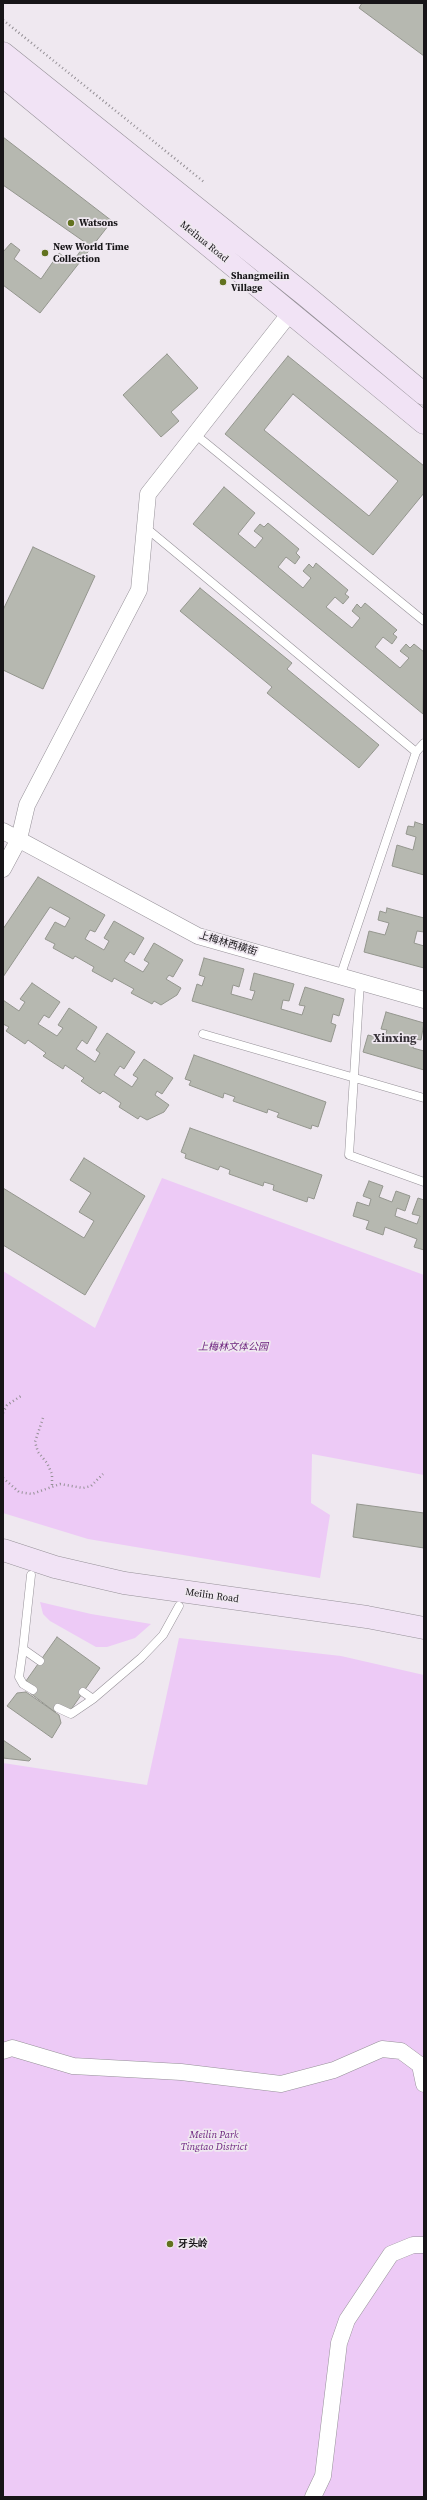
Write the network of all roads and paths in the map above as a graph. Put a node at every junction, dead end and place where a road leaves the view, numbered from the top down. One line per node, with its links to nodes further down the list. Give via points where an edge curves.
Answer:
1 (3, 20): 4 (path)
2 (3, 53): 6 (main road, via 299,290)
3 (3, 76): 5 (main road, Meihua Road)
4 (204, 182)
5 (290, 312): 7 (main road, Meihua Road); 8 (street)
6 (424, 394)
7 (424, 422)
8 (196, 435): 9 (street, via 148,494); 10 (lane)
9 (145, 526): 12 (lane); 14 (street, via 139,590 27,805)
10 (424, 621)
11 (424, 743): 12 (lane)
12 (416, 752): 16 (lane)
13 (3, 831): 14 (street, 上梅林西横街)
14 (19, 839): 15 (street); 16 (street, 上梅林西横街, via 198,936)
15 (3, 869)
16 (340, 977): 17 (street, 上梅林西横街)
17 (360, 982): 18 (street, 上梅林西横街); 20 (lane)
18 (424, 1000)
19 (203, 1034): 20 (lane)
20 (354, 1078): 21 (lane); 22 (lane, via 349,1155)
21 (424, 1098)
22 (424, 1182)
23 (20, 1396): 24 (path, via 7,1405)
24 (3, 1413)
25 (43, 1418): 28 (path, via 35,1442 38,1452 52,1474)
26 (103, 1474): 28 (path, via 91,1486 83,1488)
27 (3, 1478): 28 (path, via 25,1494 40,1492)
28 (52, 1485)
29 (3, 1550): 33 (main road, Meilin Road, via 63,1569 124,1583 367,1617)
30 (3, 1566): 31 (main road, Meilin Road)
31 (31, 1575): 32 (main road, Meilin Road, via 89,1590); 35 (lane)
32 (179, 1606): 34 (main road, Meilin Road, via 358,1629); 39 (lane, via 163,1635 142,1658)
33 (424, 1628)
34 (424, 1641)
35 (23, 1649): 36 (lane); 37 (lane, via 19,1677 23,1684)
36 (40, 1661)
37 (32, 1690)
38 (83, 1692): 39 (lane)
39 (93, 1699): 40 (lane, via 72,1714)
40 (58, 1708)
41 (3, 2051): 42 (street, via 12,2048 73,2066 181,2072 282,2084 334,2070 382,2049 401,2051 420,2065)
42 (424, 2084)
43 (424, 2245): 44 (street, via 413,2245 391,2254 347,2320 339,2343 323,2476)
44 (313, 2497)

